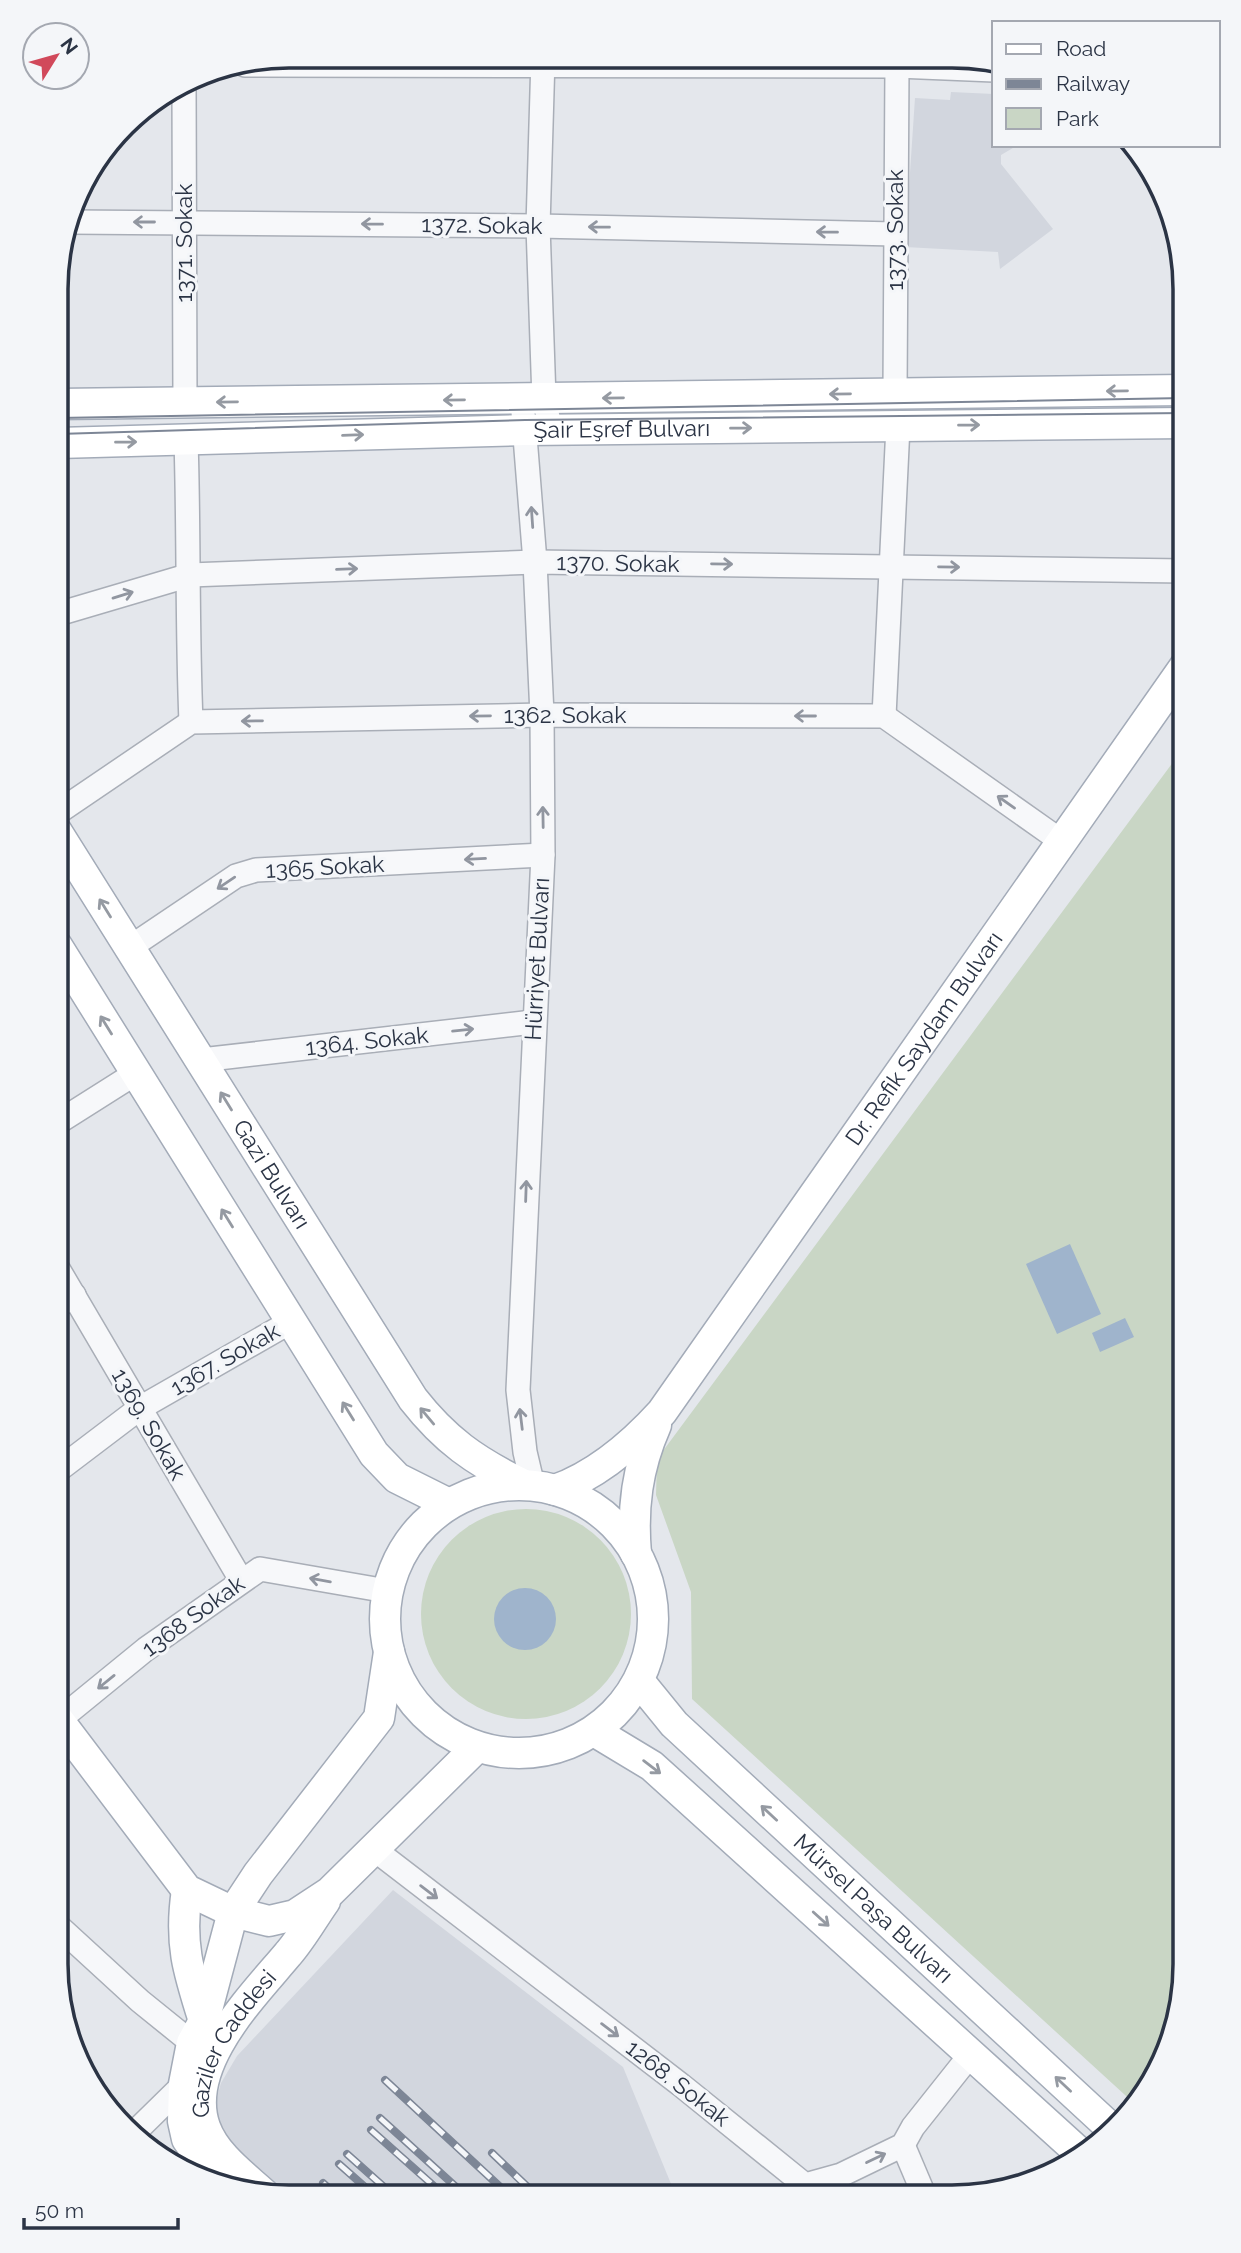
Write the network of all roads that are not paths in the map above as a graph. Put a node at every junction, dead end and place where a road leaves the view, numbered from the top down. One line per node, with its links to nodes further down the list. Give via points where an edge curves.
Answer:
1 (543, 68): 6 (street, Hürriyet Bulvarı)
2 (897, 68): 7 (street, 1373. Sokak)
3 (184, 95): 5 (street, 1371. Sokak)
4 (79, 222): 5 (street, 1372. Sokak, one-way to 4)
5 (184, 222): 6 (street, 1372. Sokak, one-way to 5); 11 (street, 1371. Sokak)
6 (538, 226): 7 (street, 1372. Sokak, one-way to 6); 10 (street, Hürriyet Bulvarı)
7 (895, 234): 9 (street, 1373. Sokak)
8 (1173, 390): 9 (main road, one-way to 9)
9 (895, 393): 10 (main road, one-way to 10)
10 (533, 399): 11 (main road, one-way to 11); 15 (street, Hürriyet Bulvarı)
11 (185, 403): 12 (main road)
12 (68, 404)
13 (1173, 423): 14 (main road, Şair Eşref Bulvarı, one-way to 13)
14 (898, 426): 15 (main road, Şair Eşref Bulvarı, one-way to 14); 19 (street)
15 (538, 431): 16 (main road, Şair Eşref Bulvarı, one-way to 15); 18 (street, Hürriyet Bulvarı, one-way to 15)
16 (186, 440): 17 (main road, Şair Eşref Bulvarı, one-way to 16); 21 (street)
17 (68, 443)
18 (535, 562): 19 (street, 1370. Sokak, one-way to 19); 21 (street, 1370. Sokak, one-way to 18); 24 (street, Hürriyet Bulvarı)
19 (894, 566): 20 (street, 1370. Sokak, one-way to 20); 25 (street)
20 (1173, 570)
21 (190, 575): 22 (street, 1370. Sokak, one-way to 21); 26 (street, via 186,609)
22 (68, 611)
23 (1173, 683): 28 (main road, Dr. Refik Saydam Bulvarı)
24 (542, 715): 25 (street, 1362. Sokak, one-way to 24); 26 (street, 1362. Sokak, one-way to 26); 30 (street, Hürriyet Bulvarı, one-way to 24)
25 (884, 716): 28 (street, one-way to 25)
26 (191, 722): 27 (street)
27 (68, 806)
28 (1061, 841): 40 (main road, Dr. Refik Saydam Bulvarı)
29 (68, 850): 31 (main road, Gazi Bulvarı, one-way to 29)
30 (543, 855): 31 (street, 1365 Sokak, one-way to 31, via 256,870 236,876); 33 (street, Hürriyet Bulvarı)
31 (129, 948): 34 (main road, Gazi Bulvarı)
32 (68, 964): 35 (main road, one-way to 32)
33 (533, 1022): 34 (street, 1364. Sokak, one-way to 33); 42 (street, Hürriyet Bulvarı, one-way to 33, via 525,1452 518,1390)
34 (201, 1060): 42 (main road, Gazi Bulvarı, one-way to 34, via 481,1464 432,1423 413,1399)
35 (136, 1073): 36 (street); 38 (main road, one-way to 35)
36 (68, 1116)
37 (68, 1304): 39 (street, 1369. Sokak)
38 (292, 1321): 39 (street, 1367. Sokak); 43 (main road, one-way to 38, via 397,1478 374,1454)
39 (140, 1408): 41 (street, 1367. Sokak); 45 (street, 1369. Sokak)
40 (662, 1412): 42 (main road, via 636,1441 579,1481); 44 (main road, via 642,1457 635,1503)
41 (68, 1463)
42 (537, 1486): 43 (main road, via 476,1492); 44 (main road, Gazi Bulvarı, via 580,1499 602,1514)
43 (449, 1504): 46 (main road, via 421,1527 400,1557)
44 (636, 1554): 48 (main road, via 653,1605 651,1644)
45 (241, 1580): 46 (street, 1368 Sokak, one-way to 45, via 260,1569); 49 (street, 1368 Sokak, one-way to 49)
46 (387, 1591): 47 (main road, via 384,1622)
47 (389, 1652): 52 (main road, via 407,1693 429,1718); 56 (main road, Gaziler Caddesi, via 379,1718)
48 (639, 1681): 50 (main road, via 620,1709); 61 (main road, Mürsel Paşa Bulvarı, one-way to 48, via 674,1724)
49 (68, 1711)
50 (594, 1731): 52 (main road, via 537,1753 507,1754); 59 (main road, Mürsel Paşa Bulvarı, one-way to 59, via 652,1766)
51 (68, 1732): 54 (main road)
52 (477, 1747): 53 (main road)
53 (375, 1850): 55 (main road); 63 (street, 1268. Sokak, one-way to 63, via 805,2185 841,2175)
54 (187, 1890): 56 (main road); 58 (main road, via 181,1926)
55 (331, 1892): 56 (main road, via 295,1915 269,1921); 66 (main road, Gaziler Caddesi, via 290,1952 250,1997 221,2039 208,2068 202,2095 204,2125 215,2146)
56 (233, 1912): 58 (main road, Gaziler Caddesi)
57 (68, 1933): 58 (street)
58 (198, 2032): 60 (main road, Gaziler Caddesi)
59 (971, 2054): 63 (street); 64 (main road, Mürsel Paşa Bulvarı)
60 (184, 2084): 62 (street); 65 (main road, Gaziler Caddesi, via 187,2140)
61 (1105, 2123)
62 (141, 2127)
63 (903, 2145): 67 (street)
64 (1075, 2148)
65 (208, 2169)
66 (251, 2181)
67 (920, 2185)

